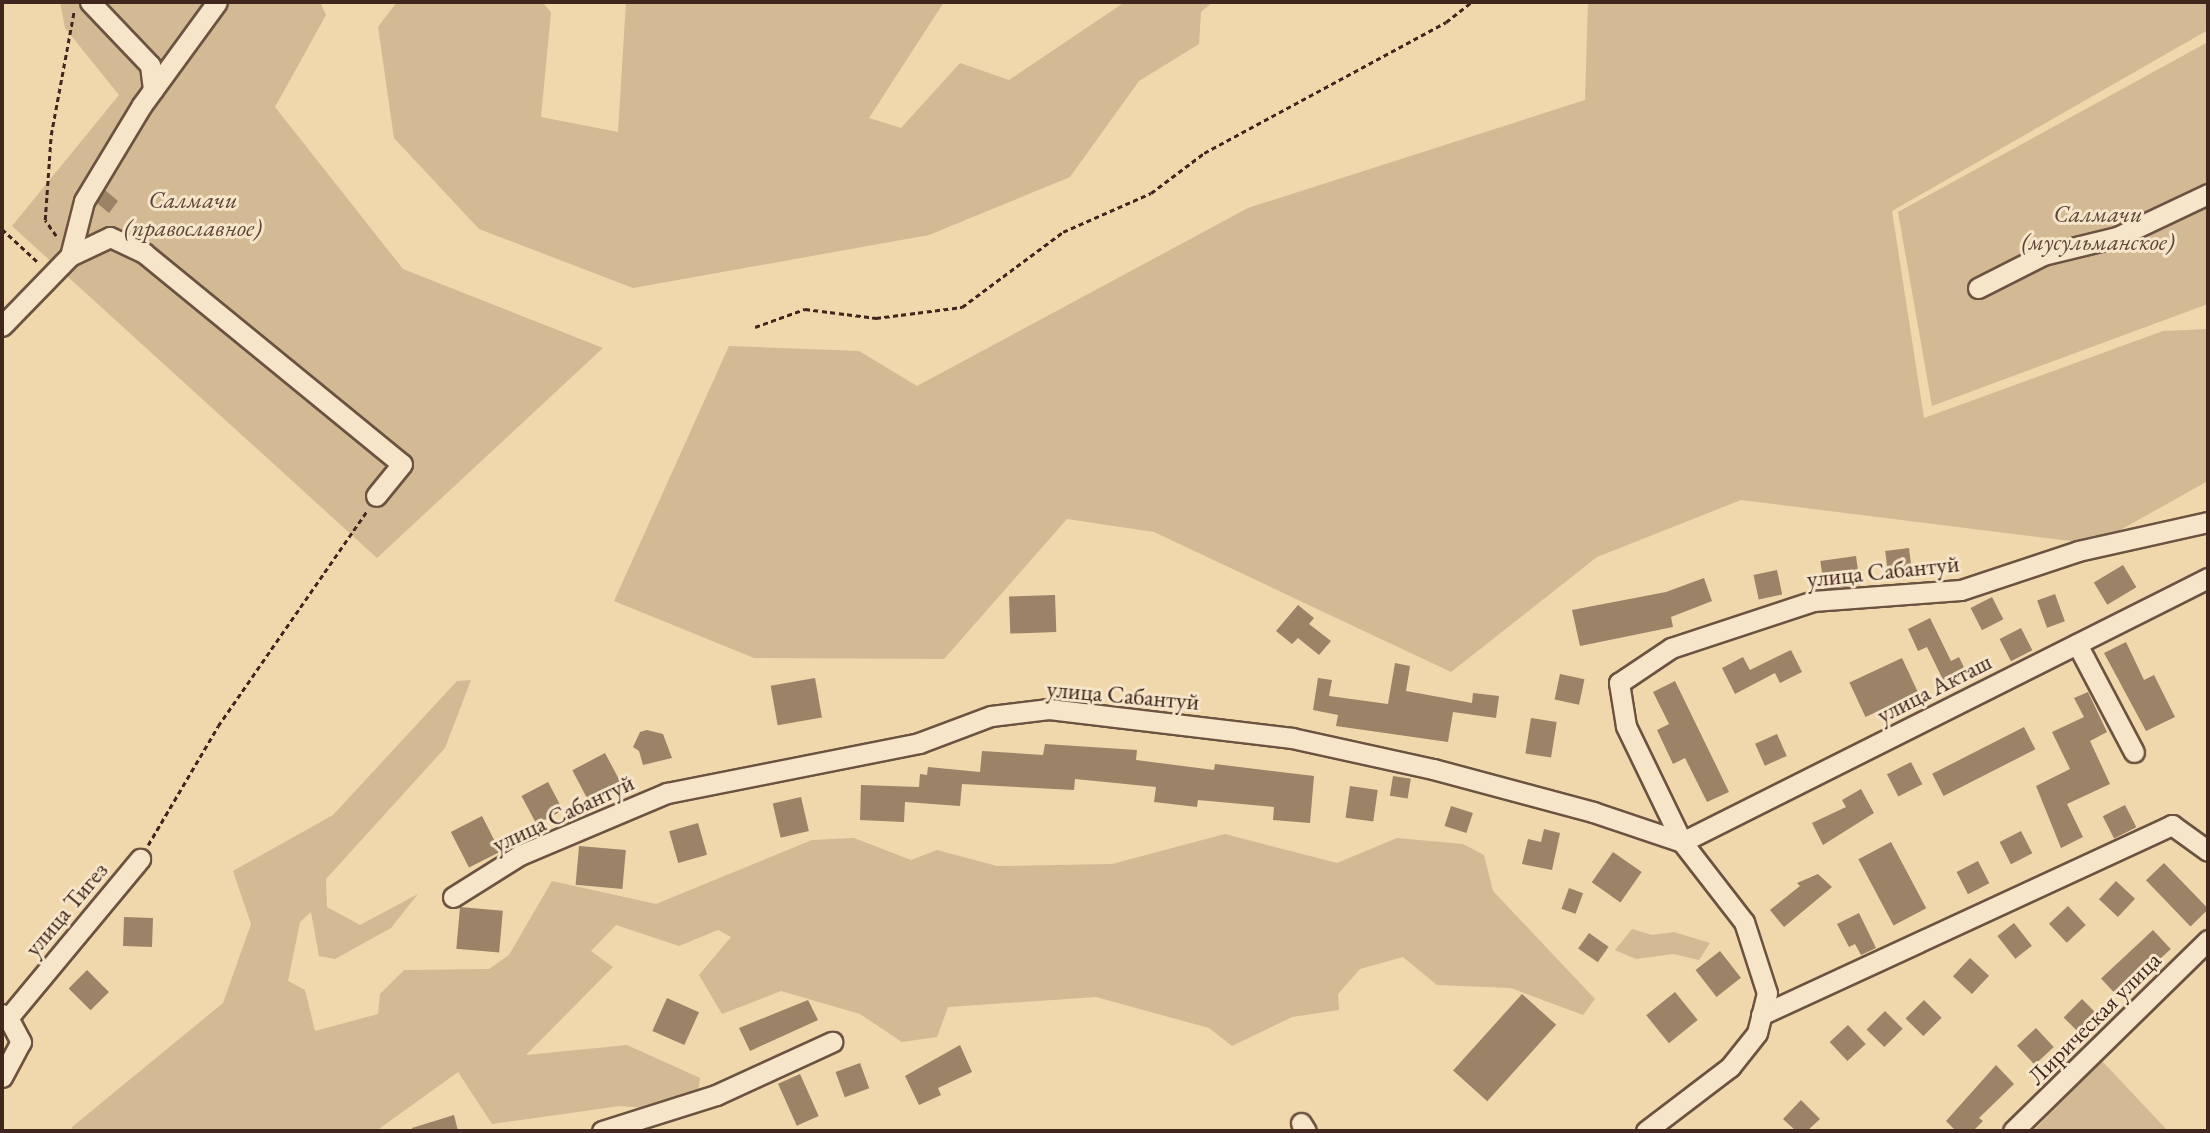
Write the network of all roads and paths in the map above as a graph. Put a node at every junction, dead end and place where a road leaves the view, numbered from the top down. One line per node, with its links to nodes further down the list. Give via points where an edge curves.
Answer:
1 (75, 2): 8 (path, via 51,135 45,220)
2 (90, 2): 5 (street, via 150,65)
3 (217, 2): 5 (street)
4 (1472, 2): 12 (path, via 1446,22 1204,153 1151,193 1063,232 962,307 876,318 805,309)
5 (153, 90): 8 (street, via 84,201)
6 (2208, 194): 10 (street, via 2117,237 2043,255)
7 (2, 229): 9 (path)
8 (70, 256): 9 (street); 13 (street, via 110,237 144,253 402,464)
9 (52, 275): 11 (street)
10 (1978, 288)
11 (2, 327)
12 (755, 327)
13 (376, 496): 20 (path, via 218,726)
14 (2208, 522): 18 (street, улица Сабантуй, via 2078,551 1961,590 1812,601 1671,648 1619,682 1626,726)
15 (2208, 578): 16 (street, улица Акташ)
16 (2077, 644): 17 (street); 18 (street, улица Акташ)
17 (2134, 752)
18 (1682, 842): 21 (street, улица Сабантуй, via 1446,772 1292,738 1049,709 990,716 919,743 667,793 520,855); 23 (street, улица Сабантуй, via 1744,922 1767,993)
19 (2208, 851): 23 (street, via 2172,825)
20 (140, 859): 24 (street, улица Тигез)
21 (453, 897)
22 (2208, 940): 29 (street, Лирическая улица)
23 (1761, 1015): 28 (street, улица Сабантуй, via 1757,1033 1730,1067)
24 (5, 1016): 26 (street, via 21,1042)
25 (832, 1042): 27 (street, via 716,1095)
26 (2, 1077)
27 (602, 1131)
28 (1646, 1131)
29 (2013, 1131)

